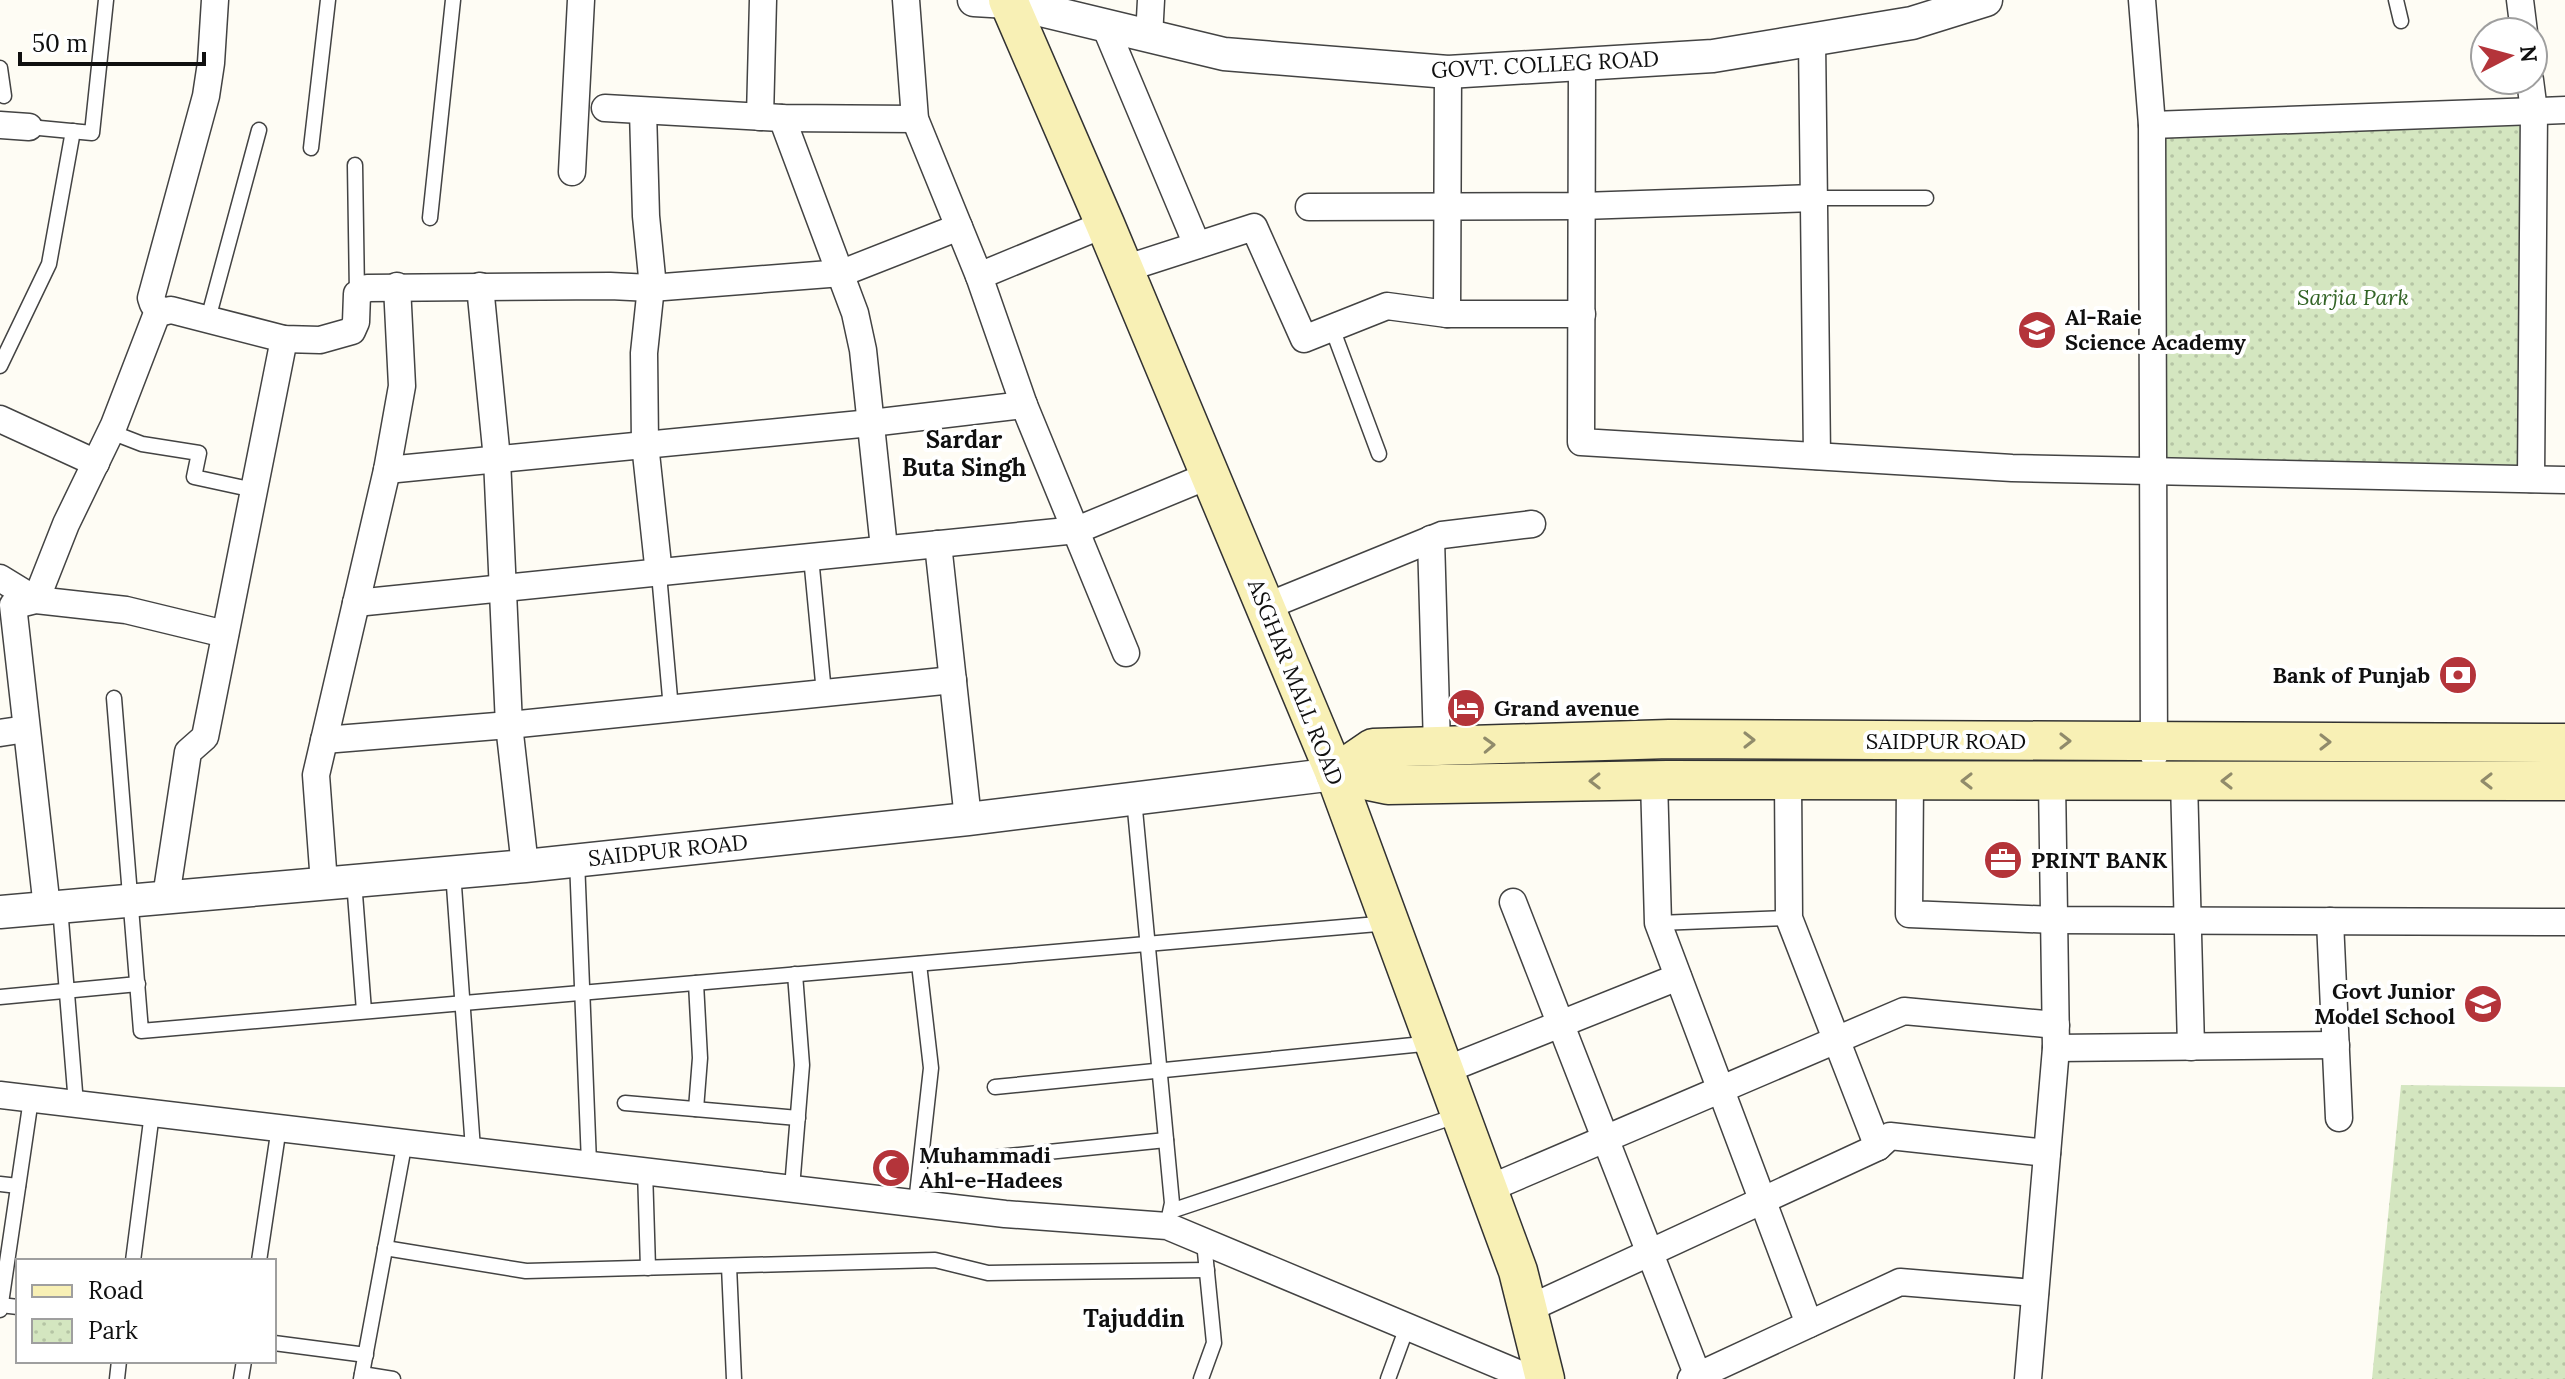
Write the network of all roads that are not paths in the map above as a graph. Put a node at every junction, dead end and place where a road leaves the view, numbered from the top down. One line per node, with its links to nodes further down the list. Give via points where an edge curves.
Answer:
1 (106, 0): 32 (lane, via 92,133)
2 (215, 0): 52 (street, via 206,96 151,298)
3 (328, 0): 33 (lane)
4 (453, 0): 41 (lane)
5 (581, 0): 35 (street)
6 (763, 0): 26 (street)
7 (906, 0): 27 (street)
8 (1151, 0): 15 (street)
9 (1986, 0): 16 (street, GOVT. COLLEG ROAD, via 1912,23)
10 (2142, 0): 29 (street)
11 (2396, 0): 13 (lane)
12 (997, 1): 14 (street, GOVT. COLLEG ROAD); 42 (main road, ASGHAR MALL ROAD)
13 (2401, 21)
14 (1105, 26): 15 (street, GOVT. COLLEG ROAD); 44 (street)
15 (1149, 37): 19 (street, GOVT. COLLEG ROAD, via 1224,54)
16 (1812, 40): 17 (street, GOVT. COLLEG ROAD, via 1713,56); 36 (street)
17 (1582, 64): 19 (street, GOVT. COLLEG ROAD); 39 (street)
18 (0, 68): 20 (lane)
19 (1448, 72): 38 (street)
20 (4, 96)
21 (2532, 96): 25 (street)
22 (605, 108): 24 (street)
23 (2565, 110): 25 (street)
24 (643, 111): 26 (street); 50 (street)
25 (2534, 111): 29 (street); 71 (street)
26 (771, 118): 27 (street); 46 (street)
27 (915, 119): 43 (street)
28 (0, 125): 30 (street)
29 (2152, 125): 69 (street)
30 (29, 127): 32 (lane)
31 (259, 130): 55 (lane)
32 (73, 131): 58 (lane, via 49,264)
33 (311, 148)
34 (355, 165): 51 (lane)
35 (572, 172)
36 (1814, 198): 37 (lane); 39 (street); 65 (street)
37 (1926, 198)
38 (1448, 206): 39 (street); 40 (street); 53 (street)
39 (1582, 206): 54 (street)
40 (1309, 207)
41 (430, 218)
42 (1105, 224): 45 (main road, ASGHAR MALL ROAD); 47 (street)
43 (959, 227): 46 (street); 47 (street)
44 (1197, 245): 45 (street); 56 (street, via 1254,227 1304,339)
45 (1124, 269): 70 (main road, ASGHAR MALL ROAD)
46 (842, 273): 50 (street); 61 (street, via 863,350)
47 (979, 276): 59 (street)
48 (397, 286): 49 (street); 51 (street); 68 (street, via 402,386)
49 (480, 286): 50 (street); 66 (street)
50 (651, 288): 63 (street, via 644,353)
51 (357, 294): 57 (street, via 352,331 320,340)
52 (162, 312): 55 (street); 62 (street)
53 (1447, 314): 54 (street); 56 (street, via 1387,306)
54 (1582, 314): 65 (street, via 1581,442)
55 (208, 319): 57 (street)
56 (1332, 328): 64 (lane)
57 (284, 339): 73 (street)
58 (0, 366)
59 (1024, 405): 61 (street); 75 (street)
60 (0, 419): 67 (street)
61 (871, 423): 63 (street); 78 (street)
62 (111, 432): 67 (street); 73 (lane, via 142,444 199,453 194,477)
63 (645, 444): 66 (street); 80 (street)
64 (1379, 454)
65 (1817, 456): 69 (street)
66 (497, 459): 68 (street); 82 (street)
67 (96, 463): 84 (street, via 66,524)
68 (387, 470): 83 (street)
69 (2152, 471): 71 (street); 96 (street)
70 (1210, 475): 75 (street); 85 (main road, ASGHAR MALL ROAD)
71 (2531, 479): 72 (street)
72 (2565, 480)
73 (254, 490): 86 (street)
74 (1532, 524): 76 (street)
75 (1077, 530): 77 (street); 87 (street)
76 (1431, 539): 85 (street); 98 (street)
77 (938, 544): 78 (street); 88 (street)
78 (884, 548): 79 (street)
79 (811, 557): 80 (street); 89 (lane)
80 (659, 574): 82 (street); 91 (lane)
81 (0, 578): 84 (street)
82 (502, 589): 83 (street); 92 (street)
83 (356, 603): 95 (street)
84 (16, 604): 86 (street, via 126,610); 93 (street)
85 (1265, 607): 99 (main road, ASGHAR MALL ROAD)
86 (225, 634): 112 (street, via 205,737 188,752)
87 (1126, 653)
88 (953, 680): 89 (street); 107 (street)
89 (824, 693): 91 (street)
90 (114, 698): 113 (lane)
91 (671, 709): 92 (street)
92 (509, 725): 95 (street); 109 (street)
93 (26, 729): 94 (street); 115 (street)
94 (0, 733)
95 (324, 740): 111 (street, via 316,775)
96 (2154, 742): 97 (main road, SAIDPUR ROAD, one-way to 97); 98 (main road, SAIDPUR ROAD, one-way to 96, via 1669,739); 105 (street)
97 (2565, 743)
98 (1437, 746): 99 (main road, SAIDPUR ROAD, via 1373,748)
99 (1335, 774): 100 (main road, SAIDPUR ROAD, one-way to 99, via 1388,785); 106 (street, SAIDPUR ROAD); 122 (main road, ASGHAR MALL ROAD)
100 (1654, 780): 101 (main road, SAIDPUR ROAD); 123 (street)
101 (1788, 780): 102 (main road, SAIDPUR ROAD); 117 (street)
102 (1910, 781): 103 (main road, SAIDPUR ROAD, one-way to 102); 118 (street, via 1909,914)
103 (2052, 781): 105 (main road, SAIDPUR ROAD); 118 (street)
104 (2565, 781): 105 (main road, SAIDPUR ROAD, one-way to 105)
105 (2170, 782): 119 (street)
106 (1134, 799): 107 (street, SAIDPUR ROAD); 124 (lane)
107 (968, 819): 108 (street, SAIDPUR ROAD)
108 (577, 860): 109 (street, SAIDPUR ROAD); 131 (lane)
109 (525, 866): 110 (street, SAIDPUR ROAD)
110 (453, 872): 111 (street, SAIDPUR ROAD); 133 (lane)
111 (339, 882): 112 (street, SAIDPUR ROAD); 134 (lane)
112 (166, 897): 113 (street, SAIDPUR ROAD)
113 (132, 900): 115 (street, SAIDPUR ROAD); 129 (lane)
114 (1513, 902): 135 (street)
115 (53, 907): 116 (street, SAIDPUR ROAD); 130 (lane)
116 (0, 912)
117 (1789, 918): 123 (lane); 137 (street)
118 (2054, 920): 119 (street); 136 (street)
119 (2188, 920): 120 (street); 139 (street)
120 (2330, 921): 121 (street); 138 (street)
121 (2565, 922)
122 (1389, 923): 124 (lane); 140 (main road, ASGHAR MALL ROAD)
123 (1658, 923): 127 (street)
124 (1148, 944): 125 (lane); 141 (lane)
125 (919, 964): 126 (lane); 168 (lane, via 931,1068)
126 (795, 974): 128 (lane); 151 (lane, via 802,1065)
127 (1678, 977): 135 (street); 143 (street)
128 (696, 983): 131 (lane); 148 (lane)
129 (138, 984): 130 (lane); 134 (lane, via 141,1031)
130 (67, 991): 132 (lane); 147 (lane)
131 (582, 993): 133 (lane); 161 (lane)
132 (0, 997)
133 (462, 1003): 134 (lane); 158 (lane)
134 (364, 1011)
135 (1560, 1024): 140 (street); 154 (street)
136 (2056, 1036): 137 (street, via 1904,1011); 139 (street); 159 (street)
137 (1836, 1039): 143 (street); 157 (street)
138 (2336, 1045): 139 (street); 152 (street)
139 (2191, 1047)
140 (1438, 1057): 141 (lane); 150 (main road, ASGHAR MALL ROAD)
141 (1160, 1071): 142 (lane); 155 (lane)
142 (995, 1087)
143 (1721, 1089): 154 (street); 167 (street)
144 (0, 1095): 145 (street)
145 (31, 1099): 147 (street); 164 (lane)
146 (625, 1103): 148 (lane)
147 (76, 1104): 149 (street)
148 (696, 1109): 151 (lane)
149 (152, 1113): 153 (street); 173 (lane)
150 (1459, 1115): 166 (main road, ASGHAR MALL ROAD); 169 (lane)
151 (798, 1118): 165 (lane)
152 (2339, 1118)
153 (279, 1127): 156 (street); 174 (lane)
154 (1605, 1139): 166 (street); 172 (street)
155 (1166, 1140): 160 (lane); 169 (lane)
156 (405, 1141): 158 (street); 171 (lane)
157 (1878, 1147): 159 (street, via 1890,1136); 167 (street)
158 (473, 1149): 161 (street)
159 (2047, 1153): 178 (street)
160 (988, 1158)
161 (589, 1163): 162 (street)
162 (645, 1170): 165 (street); 176 (lane)
163 (0, 1184): 164 (lane)
164 (18, 1186): 179 (lane)
165 (792, 1188): 168 (street)
166 (1488, 1189): 180 (main road, ASGHAR MALL ROAD)
167 (1763, 1200): 172 (street); 181 (street)
168 (916, 1203): 169 (street, via 1005,1214)
169 (1169, 1219): 170 (street)
170 (1204, 1242): 177 (lane); 182 (street)
171 (385, 1248): 176 (lane, via 526,1271); 184 (lane)
172 (1650, 1253): 180 (street); 186 (street)
173 (133, 1259)
174 (259, 1259)
175 (729, 1266): 176 (lane); 177 (lane, via 935,1260 988,1273); 188 (lane)
176 (648, 1268)
177 (1207, 1270): 189 (lane, via 1214,1343)
178 (2035, 1293): 181 (street, via 1900,1282); 193 (street)
179 (0, 1306)
180 (1528, 1309): 192 (main road, ASGHAR MALL ROAD)
181 (1809, 1324): 186 (street)
182 (1407, 1327): 190 (lane); 191 (street)
183 (276, 1343): 184 (lane)
184 (366, 1355): 185 (lane)
185 (362, 1377): 187 (lane)
186 (1696, 1378)
187 (393, 1379)
188 (734, 1379)
189 (1201, 1379)
190 (1388, 1379)
191 (1532, 1379)
192 (1545, 1379)
193 (2028, 1379)

